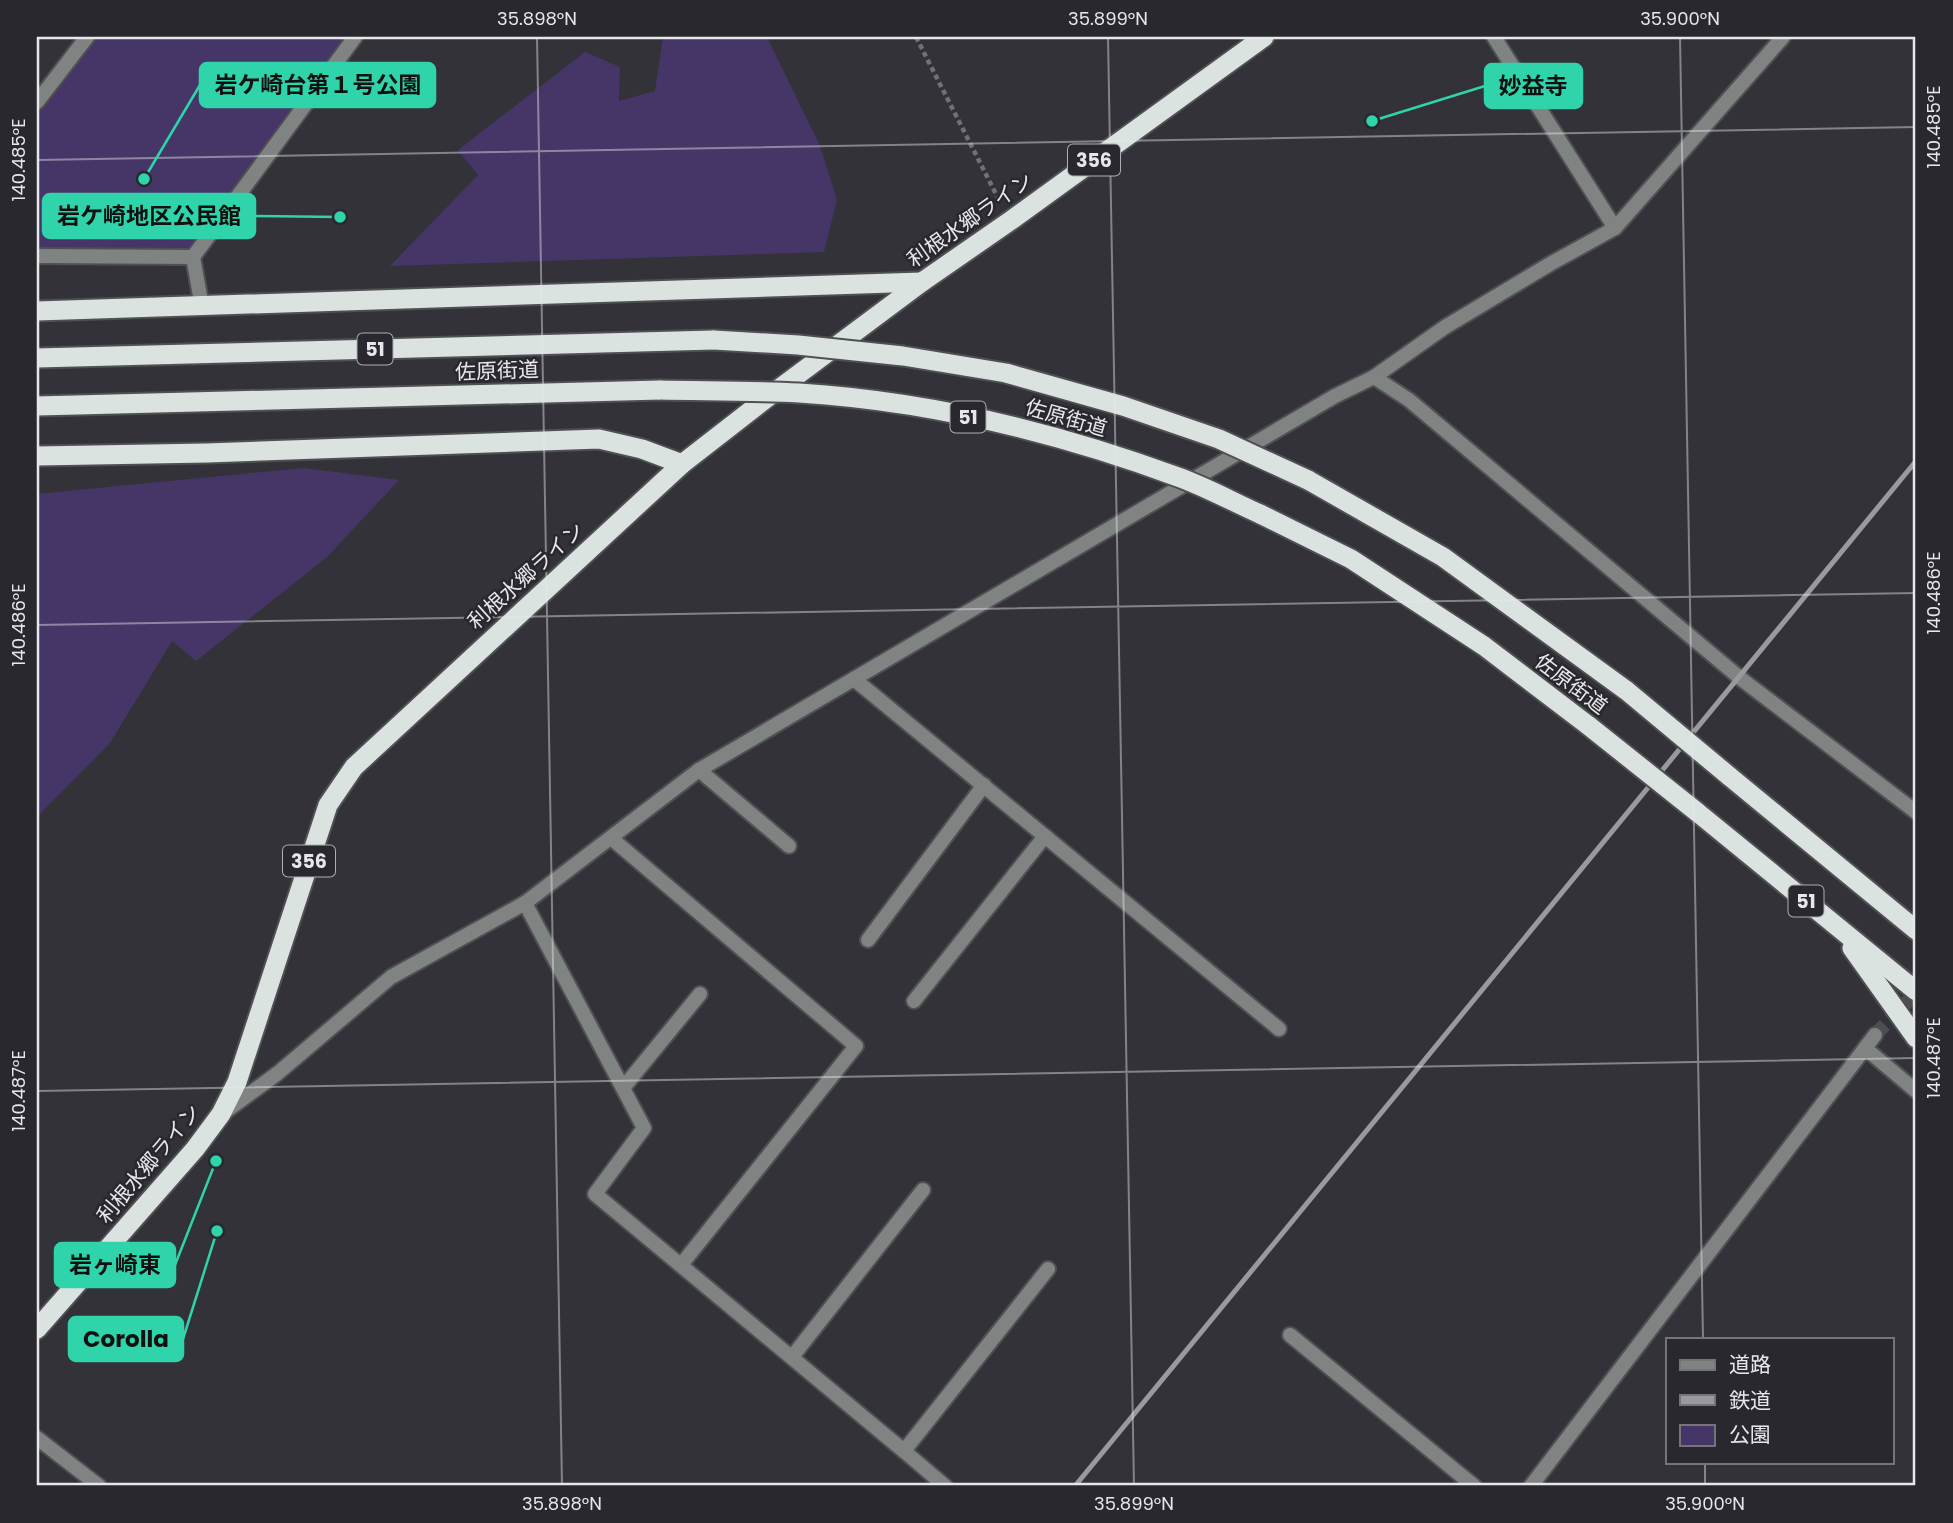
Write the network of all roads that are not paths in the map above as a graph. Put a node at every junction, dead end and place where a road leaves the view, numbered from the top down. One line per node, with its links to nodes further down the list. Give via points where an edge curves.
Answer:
1 (87, 37): 6 (street)
2 (355, 37): 9 (street)
3 (1264, 37): 10 (highway, 利根水郷ライン / 356)
4 (1493, 37): 7 (street)
5 (1783, 37): 7 (street)
6 (37, 102)
7 (1615, 228): 14 (street, via 1445,327)
8 (37, 256): 9 (street)
9 (193, 257): 11 (street)
10 (922, 282): 11 (highway); 17 (highway, 利根水郷ライン / 356)
11 (202, 307): 12 (highway)
12 (37, 311)
13 (37, 358): 25 (highway, 佐原街道 / 51, bridge, via 714,340 903,356 1006,373 1123,406 1219,439 1308,480 1443,557 1627,691)
14 (1374, 377): 18 (street); 21 (street, via 1409,400 1740,678)
15 (37, 406): 28 (highway, 佐原街道 / 51, bridge, via 660,390 799,393 992,421 1086,446 1180,478 1351,559 1484,646)
16 (37, 456): 17 (highway, via 599,439)
17 (682, 464): 40 (highway, 利根水郷ライン / 356, via 354,767 328,805 237,1082)
18 (854, 679): 19 (street); 20 (street)
19 (699, 770): 23 (street); 24 (street)
20 (984, 785): 22 (street); 30 (street)
21 (1916, 812)
22 (1045, 836): 33 (street); 34 (street)
23 (611, 838): 26 (street); 42 (street, via 856,1046)
24 (789, 846)
25 (1880, 900): 27 (highway); 29 (highway, 佐原街道 / 51)
26 (525, 902): 38 (street); 40 (street, via 391,977 278,1073)
27 (1916, 917)
28 (1838, 927): 31 (highway, 佐原街道 / 51); 36 (highway)
29 (1916, 930)
30 (868, 940)
31 (1916, 990)
32 (700, 994): 38 (street)
33 (914, 1001)
34 (1279, 1029)
35 (1875, 1035): 37 (street)
36 (1916, 1038)
37 (1865, 1048): 39 (street); 52 (street)
38 (623, 1088): 42 (street, via 644,1128 595,1194)
39 (1916, 1091)
40 (221, 1114): 44 (highway, 利根水郷ライン / 356)
41 (923, 1190): 46 (street)
42 (681, 1265): 46 (street)
43 (1048, 1269): 48 (street)
44 (37, 1329)
45 (1290, 1335): 51 (street)
46 (792, 1357): 48 (street)
47 (37, 1438): 49 (street)
48 (904, 1451): 50 (street)
49 (99, 1486)
50 (945, 1486)
51 (1475, 1486)
52 (1531, 1486)

